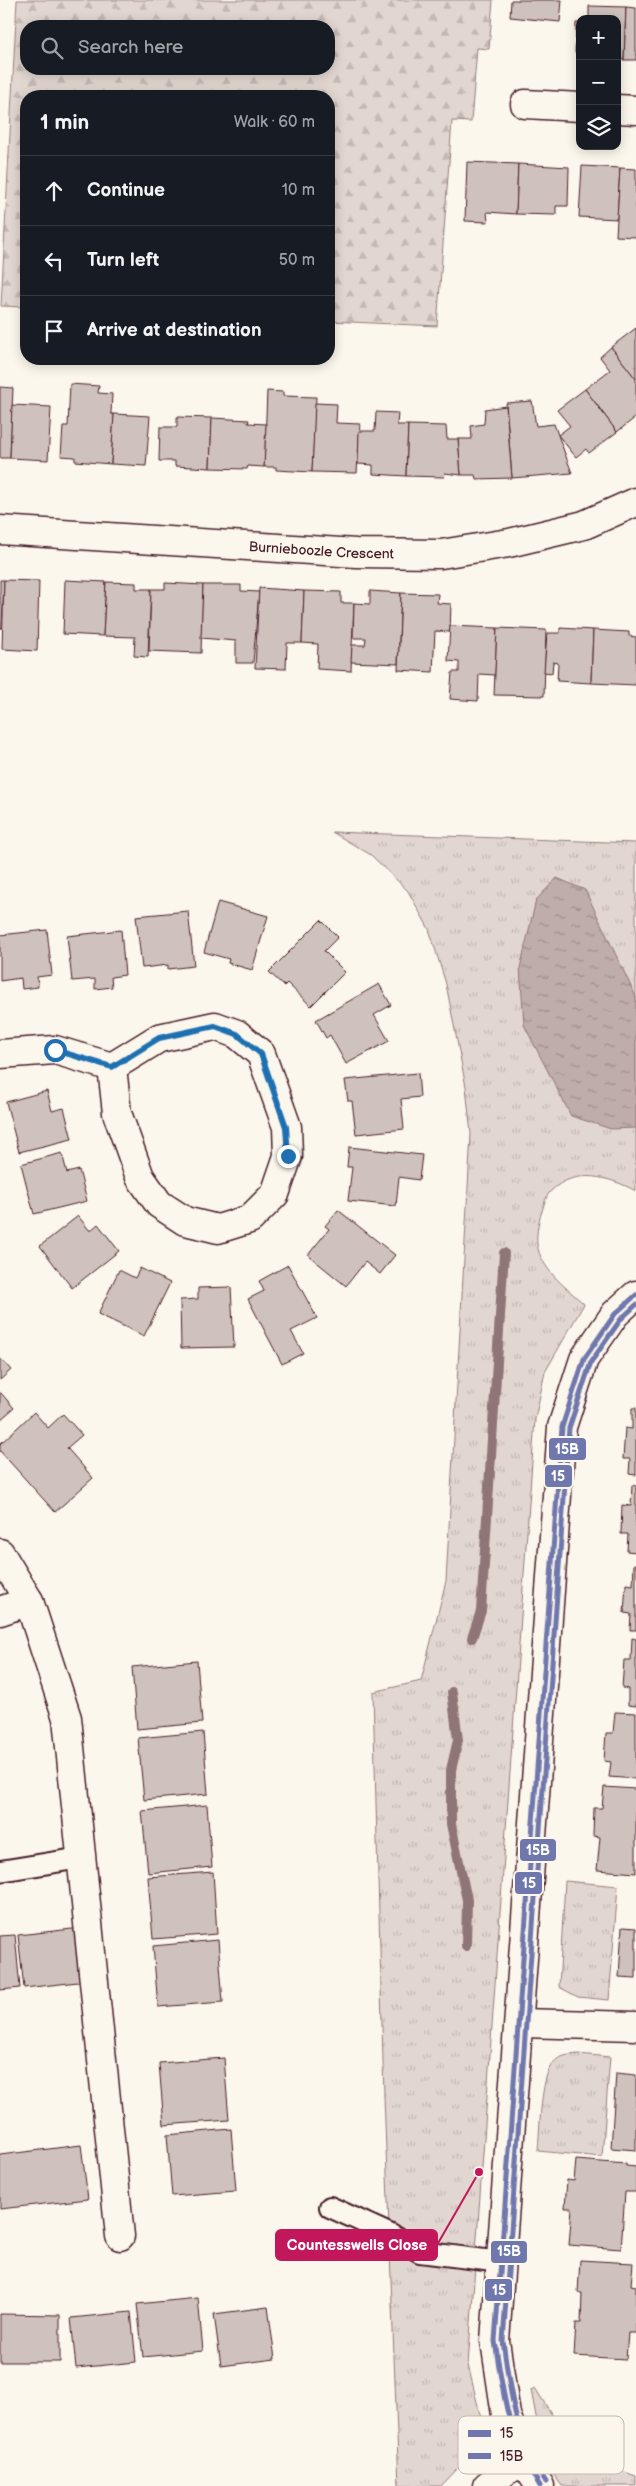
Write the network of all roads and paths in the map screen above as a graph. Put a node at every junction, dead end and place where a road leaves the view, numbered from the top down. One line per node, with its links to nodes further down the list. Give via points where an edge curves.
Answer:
1 (525, 104): 2 (street)
2 (576, 107)
3 (621, 109): 4 (street)
4 (636, 110)
5 (636, 502): 6 (street, Burnieboozle Crescent, via 584,525 508,543 441,554 356,554)
6 (0, 530)
7 (0, 1054): 8 (street, via 55,1050)
8 (112, 1067): 8 (street, via 117,1113 140,1177 159,1204 185,1221 218,1229 250,1219 275,1194 288,1156 286,1127 261,1054 237,1034 215,1026 159,1038)
9 (636, 1295): 15 (street, via 615,1314 584,1359 562,1427)
10 (0, 1553): 11 (street)
11 (29, 1601): 12 (street); 13 (street, via 67,1718)
12 (0, 1611)
13 (81, 1858): 14 (lane); 18 (street)
14 (0, 1871)
15 (520, 2023): 16 (street); 19 (street)
16 (636, 2026)
17 (330, 2206): 19 (lane, via 420,2252)
18 (120, 2236)
19 (501, 2262): 20 (street, via 495,2341)
20 (506, 2416)
21 (502, 2474): 23 (street)
22 (532, 2474): 24 (street)
23 (487, 2486)
24 (540, 2486)

